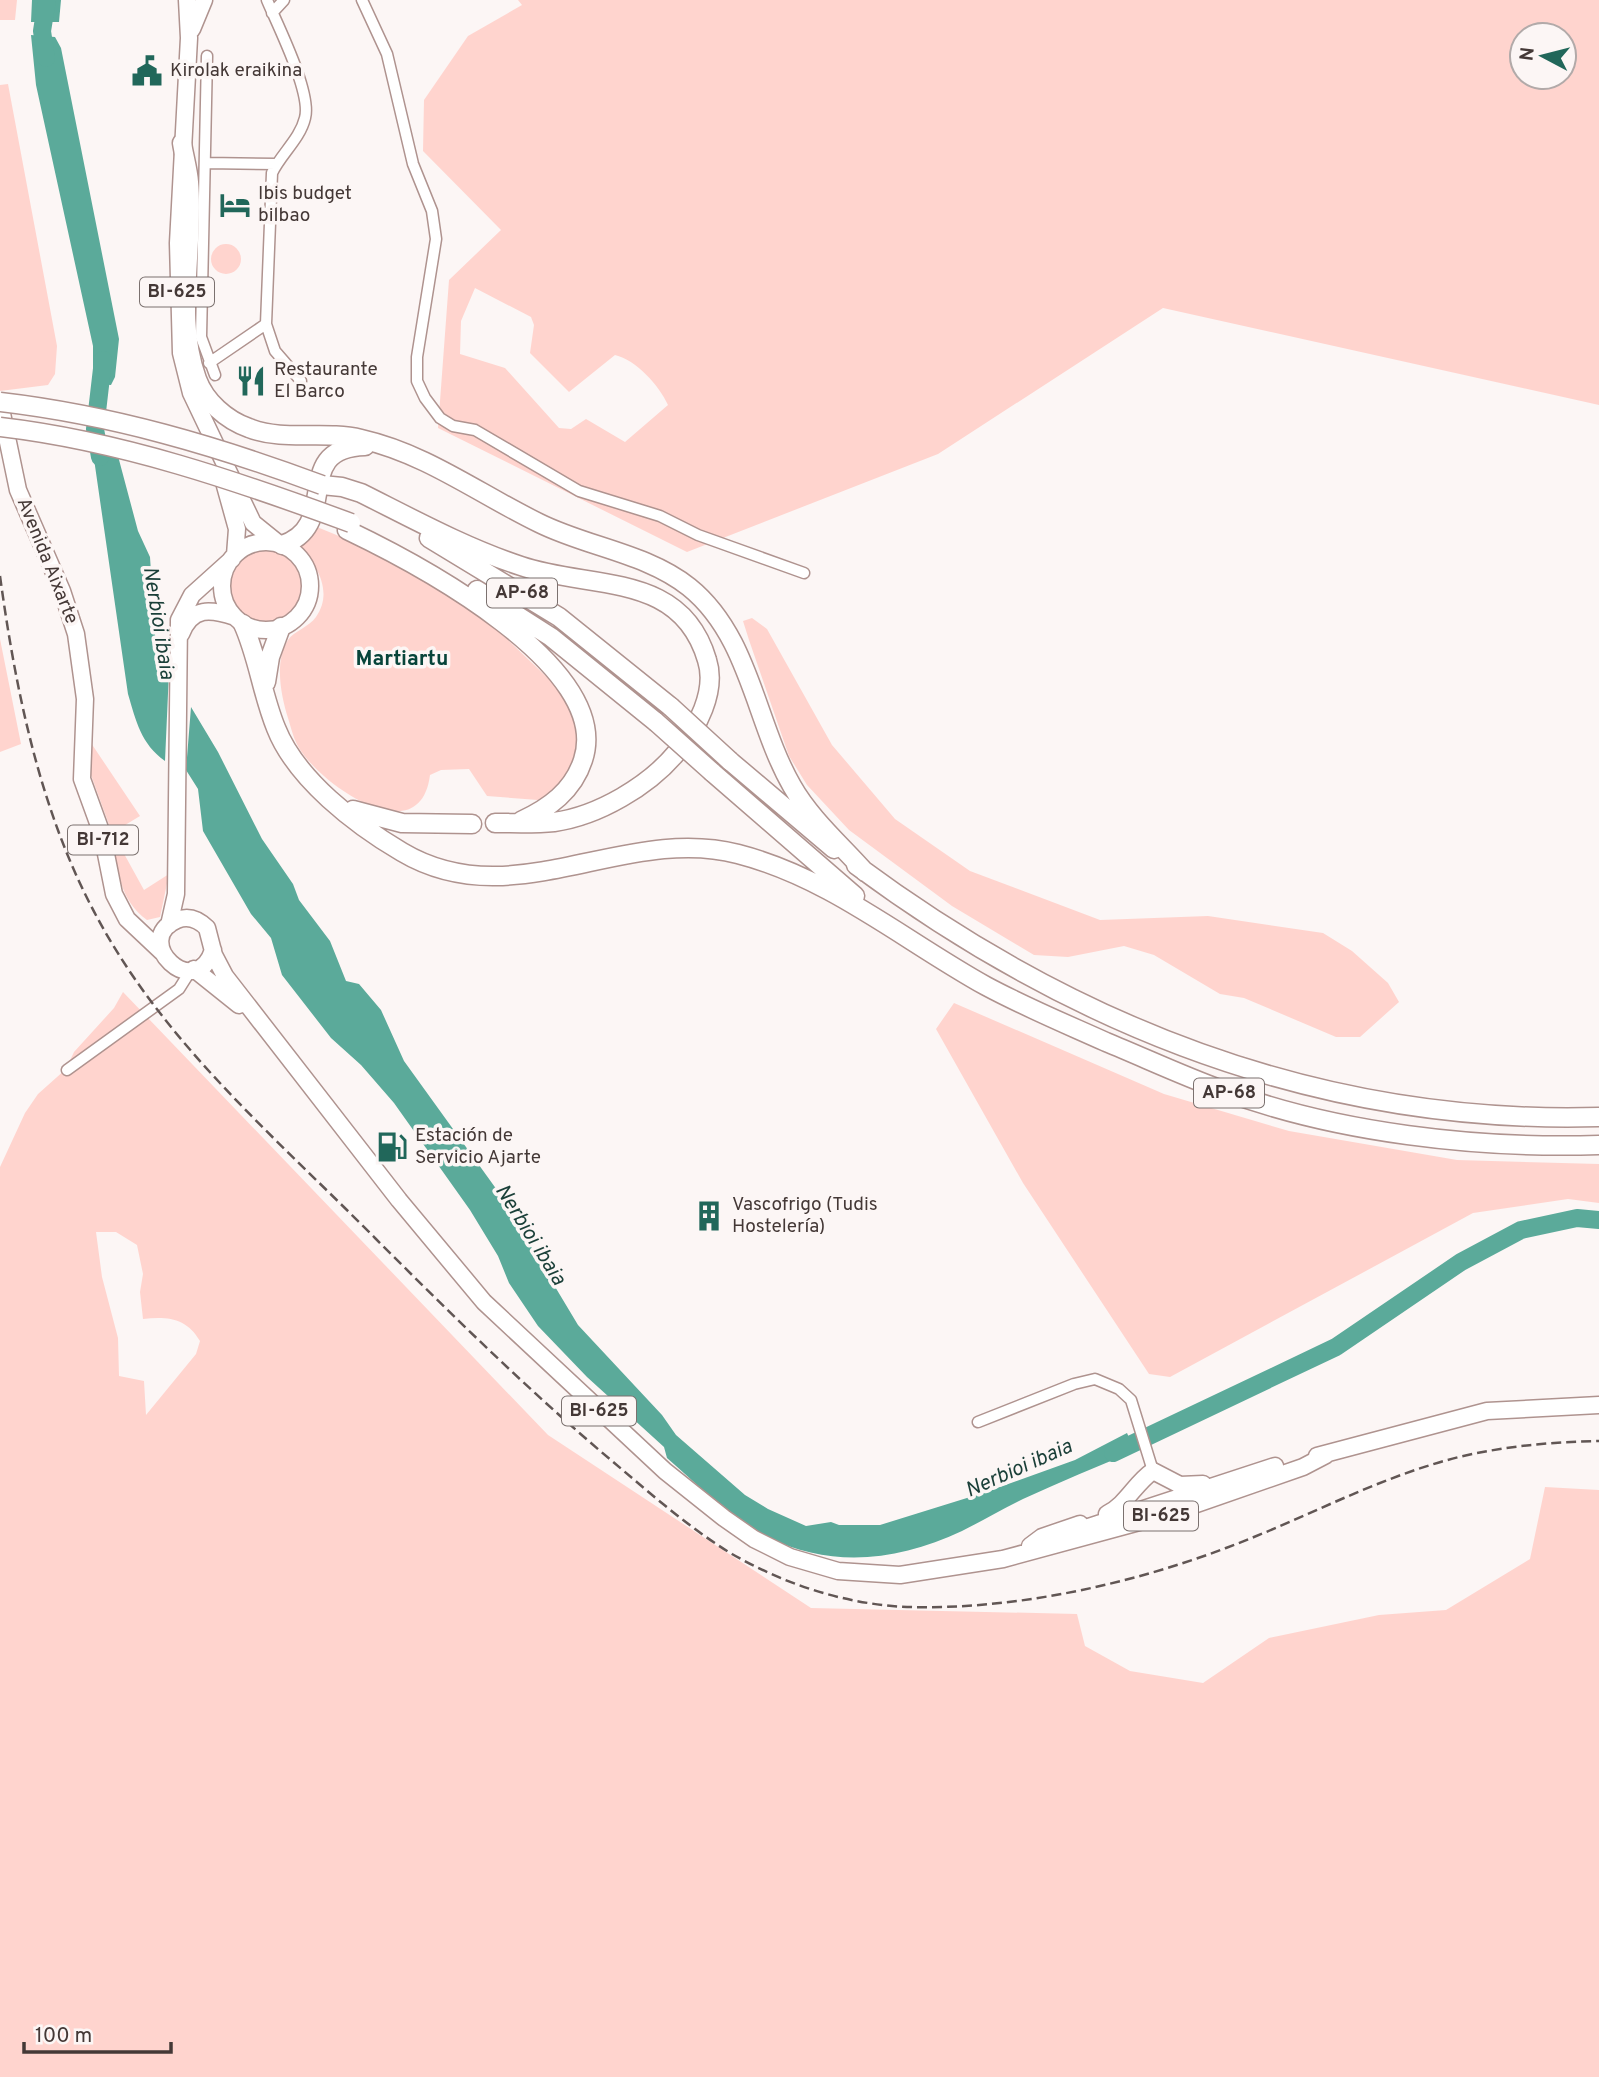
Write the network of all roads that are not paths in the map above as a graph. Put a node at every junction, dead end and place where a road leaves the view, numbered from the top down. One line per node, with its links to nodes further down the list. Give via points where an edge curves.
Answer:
1 (187, 0): 7 (main road, BI-625)
2 (204, 0): 7 (main road)
3 (267, 0): 6 (street)
4 (284, 0): 6 (street)
5 (362, 0): 24 (street, via 387,54 413,164 432,211 436,239 417,381 440,418 475,430 579,491 641,509)
6 (272, 13): 11 (street, via 306,108 297,136)
7 (189, 38): 9 (main road, BI-625)
8 (207, 57): 10 (street)
9 (182, 143): 18 (main road, BI-625, via 178,332 191,393); 19 (highway, via 189,183 187,318 191,359 203,391 221,412 247,428 280,435 357,438)
10 (206, 163): 11 (street); 13 (street, via 201,337)
11 (276, 164): 12 (street)
12 (266, 324): 13 (street); 15 (street, via 275,351)
13 (209, 363): 14 (street)
14 (215, 376)
15 (301, 382)
16 (0, 403): 20 (highway, AP-68, bridge, via 73,412 178,436); 36 (main road, Avenida Aixarte / BI-712, via 18,490 71,614 85,699 82,779 102,834 114,894 127,919)
17 (0, 427): 21 (highway, bridge, via 117,447 282,498)
18 (210, 436): 22 (main road, BI-625, via 253,523); 23 (main road, BI-625, via 235,520 238,540)
19 (383, 445): 22 (highway, via 351,448 333,456 318,478 312,522 300,538); 32 (highway, via 431,464 538,523 648,564 689,588 706,604 734,646 770,742 793,788)
20 (360, 498): 21 (highway, via 520,566 650,594 685,615 701,638 709,665 709,686 698,721 674,756 638,787 589,813 557,821 500,823 520,821 562,796 585,754 587,734 581,712 553,671 483,607); 32 (highway, AP-68, bridge, via 559,617 671,707 804,826)
21 (349, 526): 35 (highway, AP-68, bridge, via 456,576 551,637)
22 (281, 545): 23 (main road, via 256,544); 26 (main road, BI-625, via 299,557 310,587 298,616)
23 (234, 557): 25 (main road, BI-625, via 222,589); 27 (main road, via 183,606)
24 (804, 573)
25 (239, 620): 26 (main road, via 261,630); 27 (main road, via 215,611 199,611 185,624); 28 (highway)
26 (281, 627): 28 (highway)
27 (179, 647): 31 (main road)
28 (265, 689): 29 (highway, via 286,748 312,783)
29 (339, 806): 30 (highway, via 402,823); 35 (highway, via 401,852 444,872 515,876 643,852 720,850 792,871)
30 (472, 824)
31 (176, 865): 33 (main road, via 182,894); 34 (main road, via 176,894)
32 (865, 872): 44 (highway, AP-68, via 945,929 1050,990 1134,1029 1234,1065 1411,1107 1538,1119)
33 (202, 922): 34 (main road, via 185,918); 37 (main road, via 211,934)
34 (167, 927): 36 (main road, via 156,933); 38 (main road)
35 (893, 927): 45 (highway, AP-68, via 985,985 1037,1011 1224,1091 1289,1111 1405,1135 1535,1147)
36 (141, 931): 38 (main road)
37 (213, 950): 40 (main road, via 205,963); 42 (main road, BI-625, via 225,976)
38 (162, 952): 39 (main road)
39 (173, 966): 40 (main road); 41 (street, via 176,986)
40 (193, 970): 41 (street); 42 (main road, BI-625)
41 (170, 995): 43 (street)
42 (269, 1033): 56 (main road, BI-625, via 484,1302 611,1424 724,1518 790,1557 846,1572 900,1575)
43 (67, 1070)
44 (1599, 1117)
45 (1599, 1145)
46 (1599, 1405): 48 (main road, BI-625, via 1487,1411)
47 (978, 1422): 50 (street, via 1095,1378 1130,1400)
48 (1326, 1455): 49 (main road); 52 (main road, BI-625)
49 (1276, 1466): 50 (main road, via 1259,1466 1188,1487); 53 (main road)
50 (1158, 1474): 51 (main road); 53 (main road, via 1168,1488)
51 (1140, 1484): 53 (main road, via 1142,1494); 55 (main road, via 1118,1509)
52 (1235, 1492): 53 (main road); 54 (main road, BI-625)
53 (1160, 1505): 54 (main road); 55 (main road)
54 (1075, 1542): 56 (main road, BI-625)
55 (1030, 1545): 56 (main road)
56 (991, 1560)

